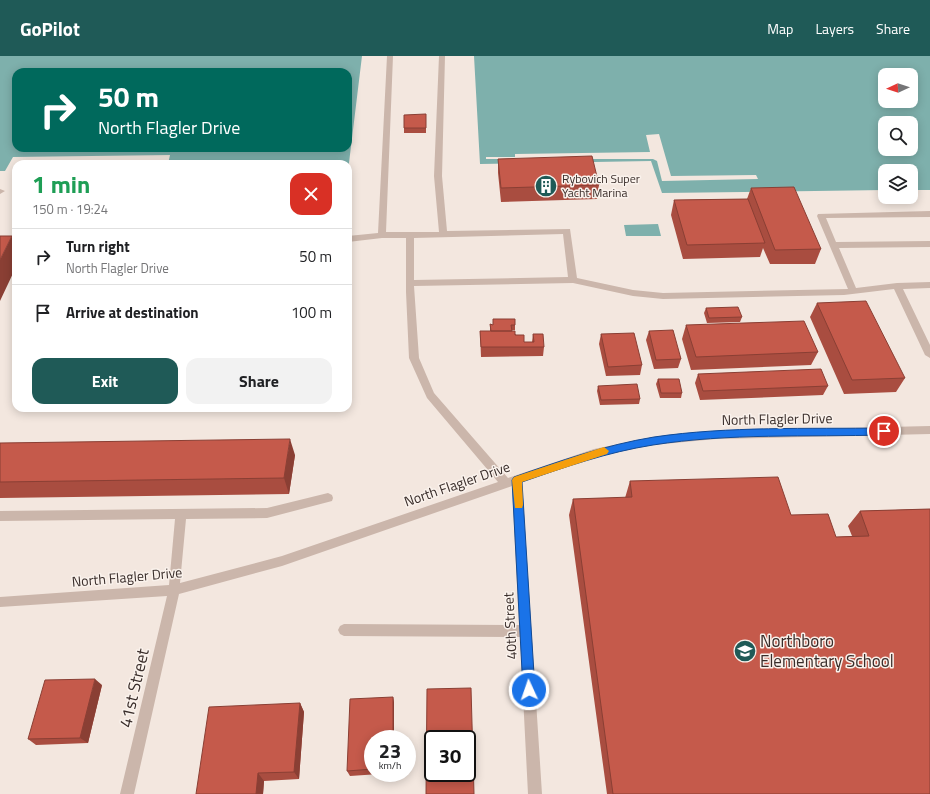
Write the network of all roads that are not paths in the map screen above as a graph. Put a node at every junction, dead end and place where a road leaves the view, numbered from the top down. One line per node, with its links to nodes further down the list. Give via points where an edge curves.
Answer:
1 (390, 56): 6 (street)
2 (442, 56): 4 (street, via 438,176)
3 (930, 214): 9 (street, via 821,216)
4 (443, 232): 5 (street); 10 (street, via 567,230)
5 (410, 234): 6 (street); 11 (street)
6 (382, 236): 7 (street)
7 (352, 239)
8 (930, 244): 9 (street)
9 (833, 245): 14 (street)
10 (573, 280): 11 (street); 14 (street, via 632,293 663,296)
11 (410, 283): 17 (street, via 414,358 430,394)
12 (930, 285): 13 (street)
13 (897, 286): 14 (street); 15 (street)
14 (853, 291)
15 (930, 355)
16 (930, 430): 17 (street, North Flagler Drive, via 716,435 653,441 594,453)
17 (512, 482): 21 (street, North Flagler Drive, via 282,561); 24 (street, 40th Street)
18 (328, 498): 19 (street, via 267,513)
19 (181, 514): 20 (street); 21 (street, 41st Street)
20 (0, 516)
21 (174, 590): 22 (street, North Flagler Drive); 25 (street, 41st Street)
22 (0, 602)
23 (344, 630): 24 (street)
24 (526, 631): 26 (street, 40th Street)
25 (128, 794)
26 (535, 794)

